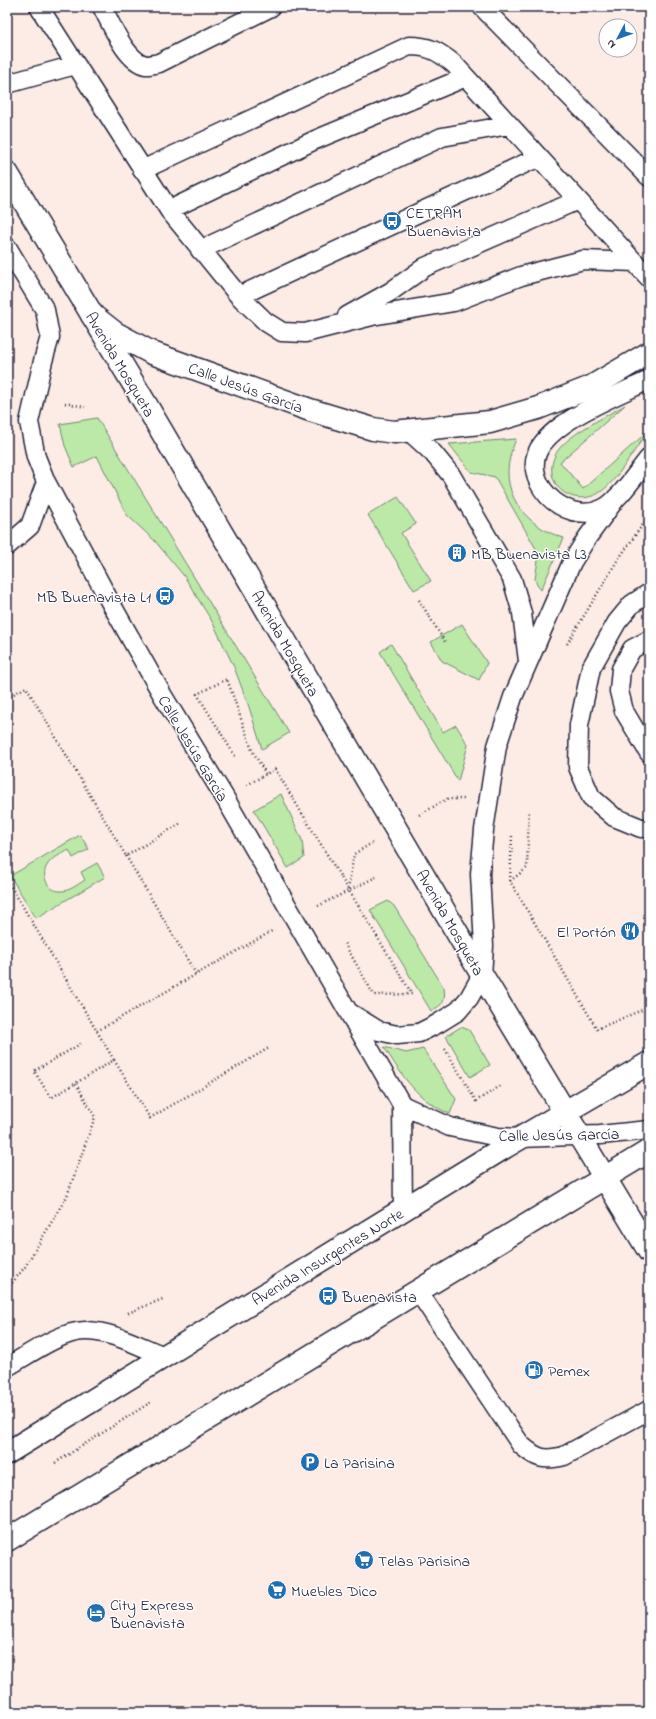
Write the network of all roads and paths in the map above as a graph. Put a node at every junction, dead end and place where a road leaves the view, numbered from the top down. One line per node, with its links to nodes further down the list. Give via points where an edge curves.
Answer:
1 (39, 7): 5 (lane)
2 (102, 7): 3 (lane, via 127,51 135,60 146,65 159,63)
3 (271, 7)
4 (482, 7): 12 (lane)
5 (75, 65): 7 (lane); 10 (lane)
6 (466, 77): 8 (lane); 10 (lane, via 440,53 424,46 409,46); 14 (lane, via 315,140)
7 (7, 84)
8 (509, 125): 9 (lane); 16 (lane, via 442,137)
9 (539, 157): 13 (lane); 19 (lane)
10 (142, 170): 14 (lane)
11 (7, 173): 20 (main road, Avenida Mosqueta)
12 (649, 178)
13 (578, 200): 17 (lane); 21 (lane, via 424,267 390,292)
14 (168, 210): 16 (lane)
15 (7, 247): 28 (lane, Calle Jesús García, via 45,310 50,337 30,422 36,457)
16 (200, 250): 19 (lane)
17 (635, 262): 18 (lane); 21 (lane, via 583,260 521,276 454,302 372,316)
18 (649, 278)
19 (239, 296): 21 (lane, via 266,322 282,332 305,333)
20 (92, 315): 26 (main road, Calle Jesús García, via 115,333 152,353 310,410 373,429); 56 (main road, Avenida Mosqueta)
21 (326, 328)
22 (649, 353): 26 (main road, Calle Jesús García, via 591,387 538,408 490,422)
23 (649, 380): 29 (lane, via 557,428 542,444 535,462 537,479 546,495 562,508 583,514 603,509)
24 (65, 403): 25 (path)
25 (85, 407)
26 (410, 432): 37 (lane, Calle Jesús García, via 433,453 451,475 512,579 522,613)
27 (649, 458): 29 (lane)
28 (46, 482): 31 (lane, via 30,526); 58 (lane, Calle Jesús García, via 163,696)
29 (617, 497): 37 (lane, Calle Jesús García, via 572,562)
30 (649, 516): 36 (path, via 617,561)
31 (7, 546)
32 (649, 593): 45 (lane, via 632,604 617,622 591,668 579,725 578,768 591,797 614,817 641,828)
33 (419, 600): 35 (path)
34 (649, 640): 39 (lane, via 632,649 621,669 619,691 624,710)
35 (445, 642)
36 (563, 650)
37 (528, 660): 56 (lane, Calle Jesús García, via 497,746 488,803 480,874 484,946)
38 (7, 698): 47 (path, via 26,687)
39 (649, 753)
40 (235, 756): 41 (path, via 197,694 227,679 252,750)
41 (266, 774): 42 (path); 51 (path, via 275,769)
42 (242, 788)
43 (529, 810): 50 (path, via 527,868)
44 (181, 823): 47 (path)
45 (649, 828)
46 (512, 833): 50 (path)
47 (126, 856): 55 (path)
48 (376, 877): 51 (path)
49 (7, 880): 59 (path)
50 (510, 881): 57 (path, via 597,1029)
51 (348, 890): 52 (path); 54 (path, via 412,994 374,995)
52 (312, 909)
53 (277, 928): 55 (path)
54 (344, 941)
55 (196, 974): 59 (path)
56 (482, 975): 58 (lane, Calle Jesús García, via 458,1011 419,1033 397,1035 379,1031); 68 (main road, Avenida Mosqueta)
57 (649, 1007)
58 (348, 1012): 67 (lane, Calle Jesús García)
59 (97, 1031): 63 (path)
60 (82, 1043): 65 (path, via 34,1071 51,1098)
61 (444, 1047): 66 (path, via 476,1101)
62 (269, 1048): 63 (path, via 150,1118)
63 (114, 1060): 65 (path)
64 (649, 1063): 68 (main road, Avenida Insurgentes Norte)
65 (76, 1084): 76 (path, via 95,1116 67,1196 25,1267)
66 (502, 1085)
67 (402, 1105): 71 (lane, Calle Jesús García, via 450,1127 498,1137); 74 (lane, Calle Jesús García)
68 (565, 1113): 70 (main road, Avenida Mosqueta); 71 (main road, Avenida Insurgentes Norte)
69 (649, 1130): 70 (lane, Calle Jesús García)
70 (580, 1136): 71 (lane, Calle Jesús García); 73 (main road, Avenida Mosqueta)
71 (520, 1138): 74 (main road, Avenida Insurgentes Norte)
72 (649, 1150): 73 (main road)
73 (605, 1178): 75 (main road, Avenida Mosqueta); 77 (main road)
74 (403, 1210): 78 (main road, Avenida Insurgentes Norte)
75 (649, 1251)
76 (7, 1289)
77 (418, 1291): 81 (lane, via 521,1445 533,1456 549,1460 564,1456); 84 (main road)
78 (164, 1356): 79 (lane, via 105,1333 84,1331 63,1336); 82 (main road, Avenida Insurgentes Norte)
79 (7, 1367)
80 (151, 1402): 83 (path)
81 (649, 1410)
82 (7, 1453)
83 (55, 1463)
84 (7, 1540)

